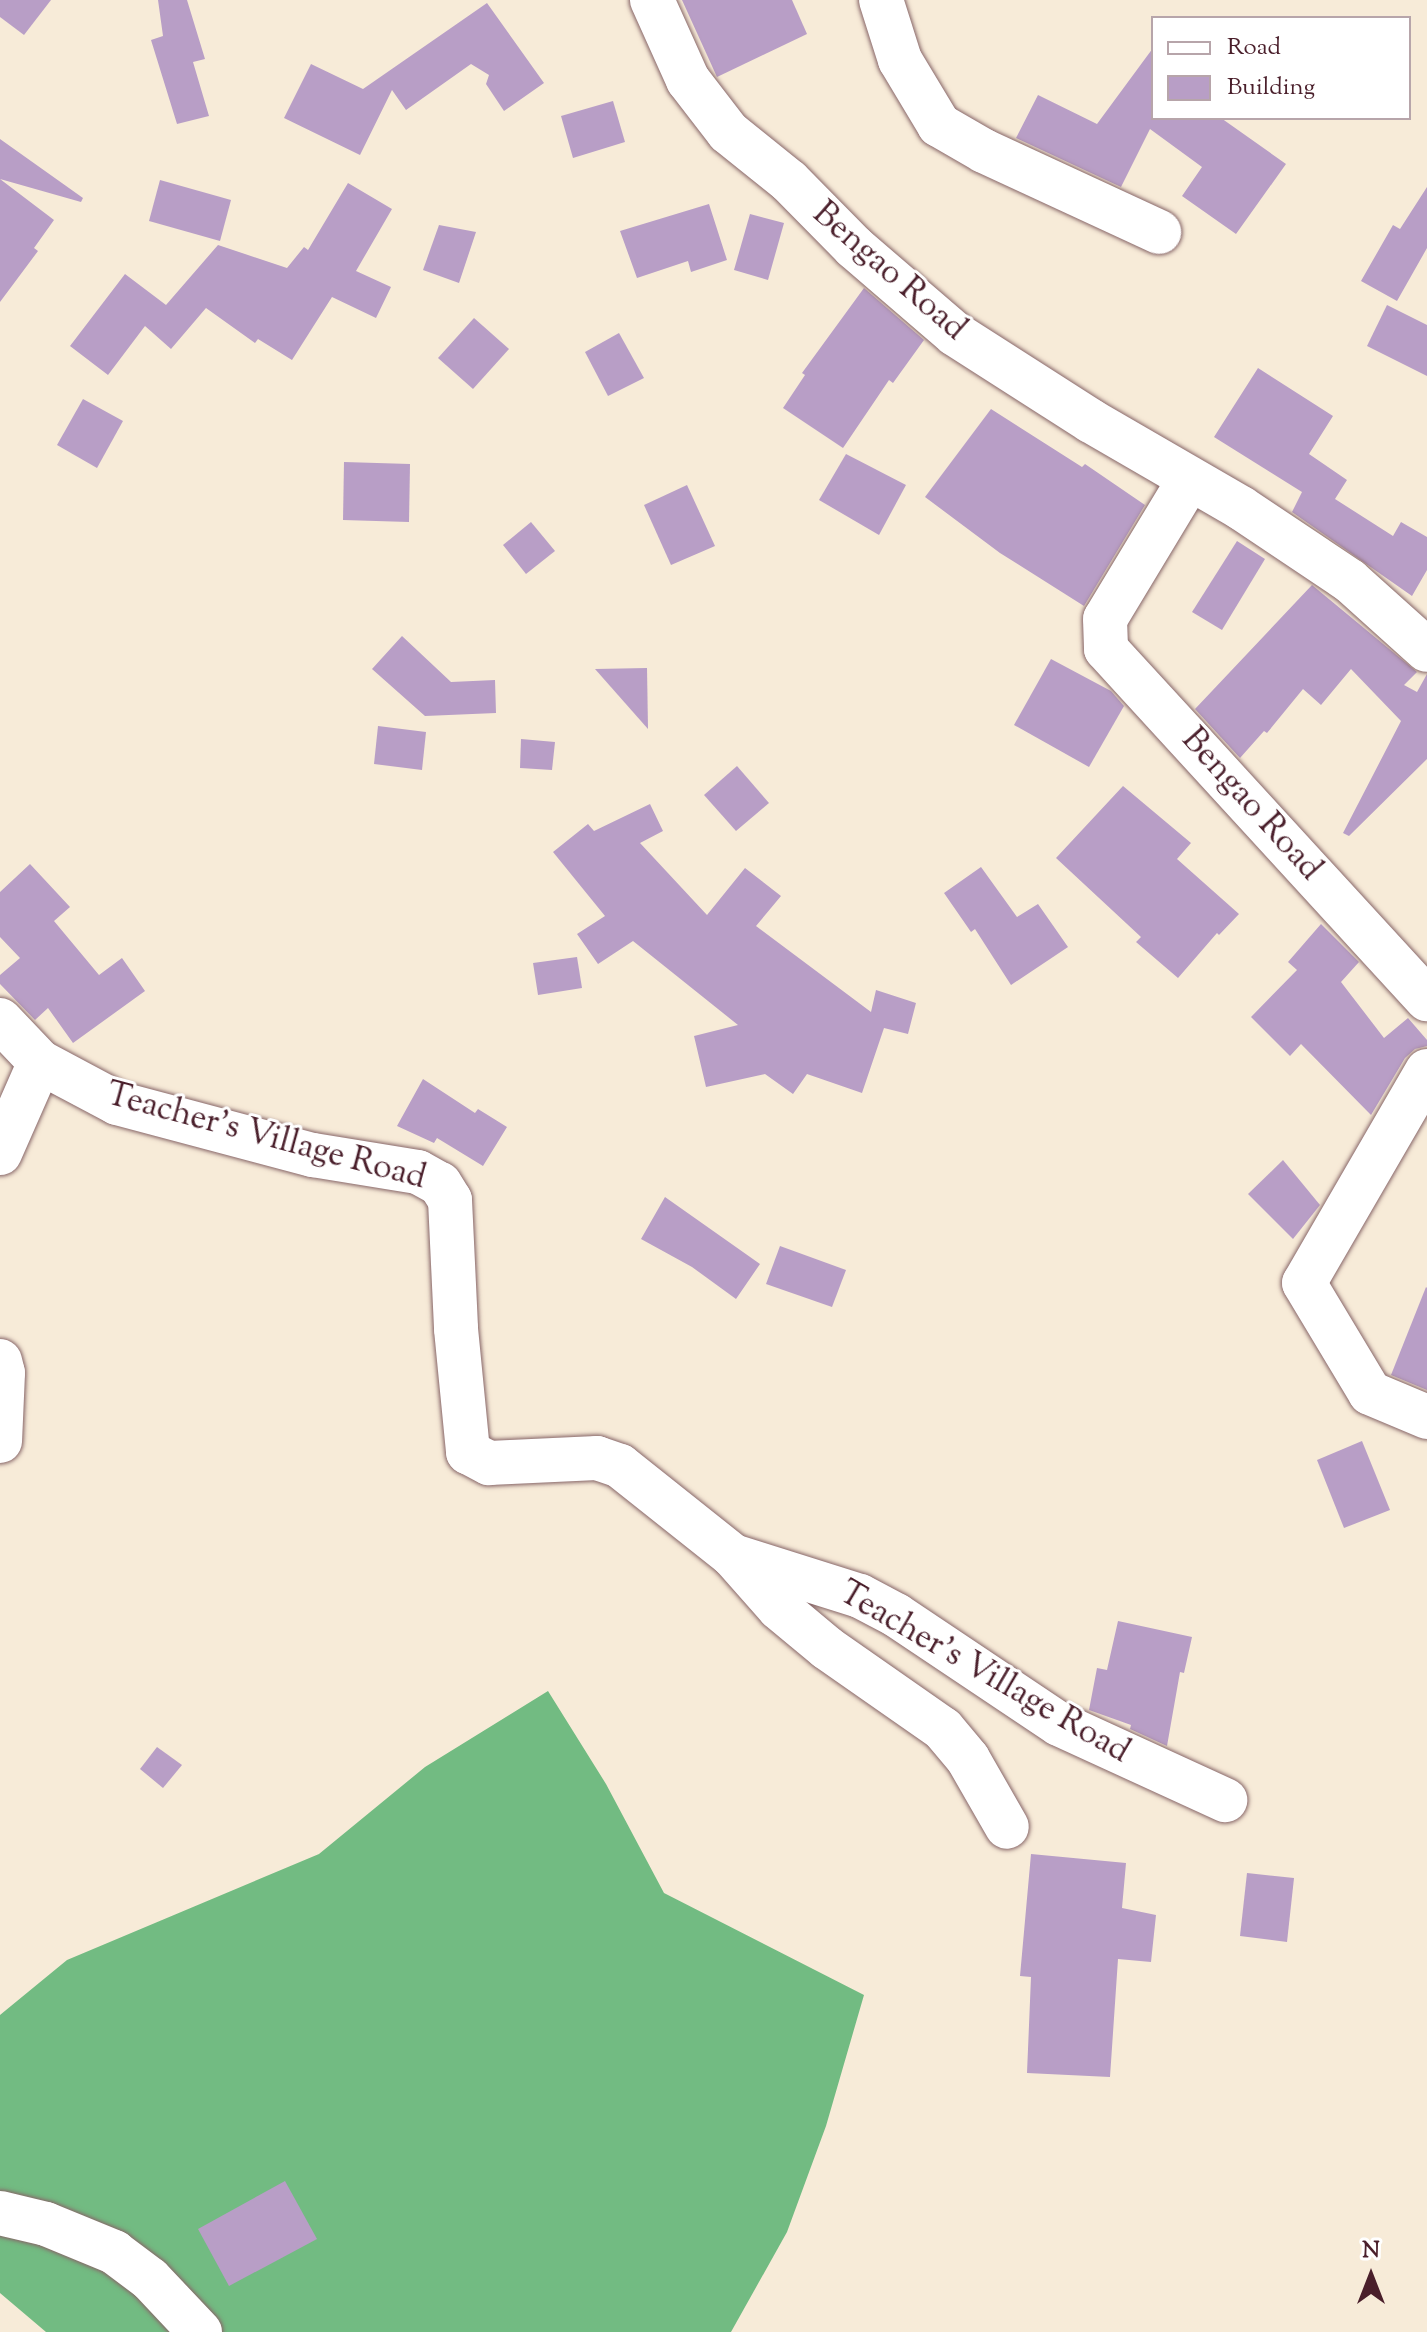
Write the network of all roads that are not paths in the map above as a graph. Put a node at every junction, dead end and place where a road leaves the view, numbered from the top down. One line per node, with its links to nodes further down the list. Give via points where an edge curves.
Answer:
1 (652, 0): 4 (street, Bengao Road, via 688,80 728,132 789,181 854,247 955,334)
2 (881, 0): 3 (street, via 900,60 939,125)
3 (1159, 232)
4 (1189, 480): 5 (street, Bengao Road, via 1350,581); 6 (street, Bengao Road, via 1105,619 1106,649)
5 (1427, 650)
6 (1427, 999)
7 (0, 1020): 8 (street, Teacher's Village Road)
8 (40, 1062): 10 (street); 14 (street, Teacher's Village Road, via 117,1103 313,1155 418,1172 440,1184 450,1200 468,1452 489,1463 597,1458 620,1466)
9 (1427, 1071): 12 (street, via 1304,1283 1370,1393)
10 (0, 1153)
11 (0, 1361): 13 (street)
12 (1427, 1417)
13 (0, 1441)
14 (733, 1556): 15 (street, Teacher's Village Road, via 860,1596 1059,1724); 16 (street, via 779,1608 815,1638 943,1729 968,1759)
15 (1225, 1800)
16 (1007, 1827)
17 (0, 2213): 18 (street, via 46,2224 114,2252 150,2279)
18 (200, 2332)

